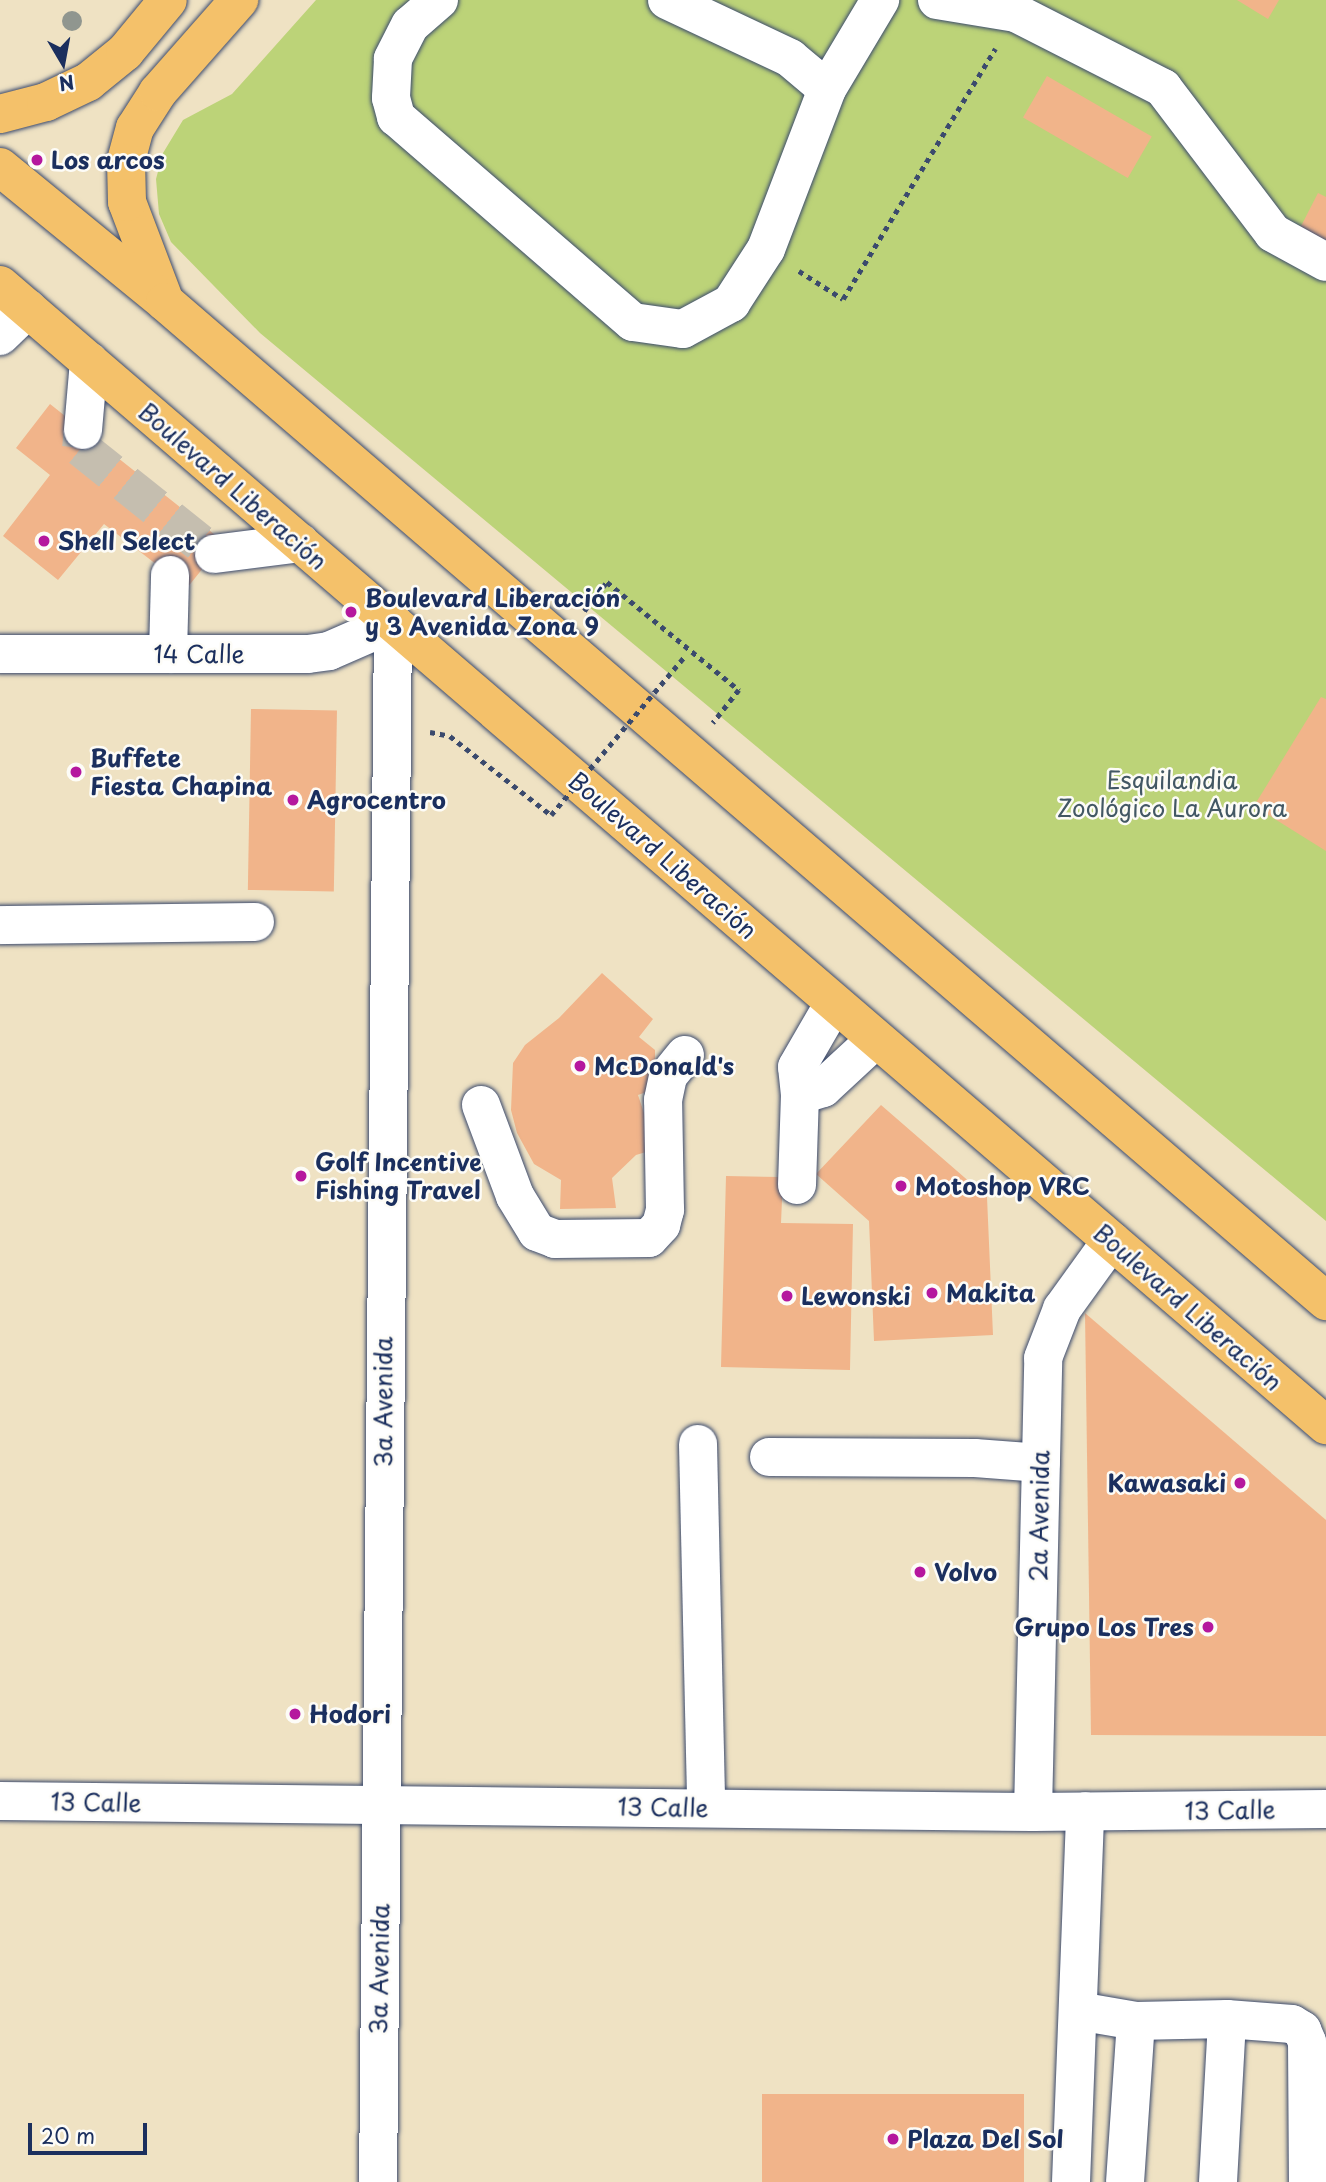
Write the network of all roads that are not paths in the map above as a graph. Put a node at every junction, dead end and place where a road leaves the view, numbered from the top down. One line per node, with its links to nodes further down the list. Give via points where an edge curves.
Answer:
1 (168, 0): 8 (main road, via 125,52 88,82 46,102)
2 (239, 0): 12 (main road, via 158,92 135,128 126,161 127,202)
3 (439, 0): 7 (street, via 410,25 393,59 391,98 396,117 634,321 683,329 731,303 766,250)
4 (667, 0): 7 (street, via 790,58)
5 (937, 0): 10 (street, via 1016,13 1163,88 1273,233)
6 (869, 4): 7 (street)
7 (827, 89)
8 (0, 114)
9 (0, 167): 12 (main road)
10 (1326, 262)
11 (14, 297): 13 (street); 14 (main road, Boulevard Liberación)
12 (165, 302): 31 (main road)
13 (0, 336)
14 (89, 362): 15 (street); 16 (main road, Boulevard Liberación)
15 (83, 430)
16 (300, 543): 17 (street); 19 (main road, Boulevard Liberación)
17 (214, 554)
18 (170, 575): 21 (street)
19 (393, 623): 21 (street, 14 Calle, via 329,651 308,654); 24 (main road, Boulevard Liberación); 37 (street, 3a Avenida)
20 (0, 654): 21 (street, 14 Calle)
21 (168, 654)
22 (255, 922): 23 (street)
23 (0, 925)
24 (834, 1003): 25 (main road, Boulevard Liberación); 27 (street, via 797,1067)
25 (876, 1039): 27 (street, via 823,1088); 30 (main road, Boulevard Liberación)
26 (685, 1055): 28 (street, via 668,1076 663,1100 665,1210 661,1225 649,1238 555,1239 537,1232 511,1186)
27 (800, 1095): 29 (street)
28 (481, 1105)
29 (797, 1185)
30 (1111, 1241): 32 (main road, Boulevard Liberación); 35 (street, 2a Avenida, via 1062,1309 1043,1357)
31 (1326, 1301)
32 (1326, 1426)
33 (698, 1444): 38 (street)
34 (769, 1457): 35 (street, via 975,1458)
35 (1041, 1463): 41 (street, 2a Avenida)
36 (0, 1801): 37 (street, 13 Calle)
37 (381, 1804): 38 (street, 13 Calle); 45 (street, 3a Avenida)
38 (706, 1808): 41 (street, 13 Calle)
39 (1326, 1809): 40 (street, 13 Calle)
40 (1084, 1811): 41 (street, 13 Calle); 42 (street)
41 (1033, 1812)
42 (1078, 2011): 44 (street); 46 (street)
43 (1227, 2019): 44 (street); 48 (street); 49 (street, via 1292,2024 1302,2030 1307,2042)
44 (1136, 2021): 47 (street)
45 (377, 2182)
46 (1071, 2182)
47 (1125, 2182)
48 (1218, 2182)
49 (1308, 2182)

